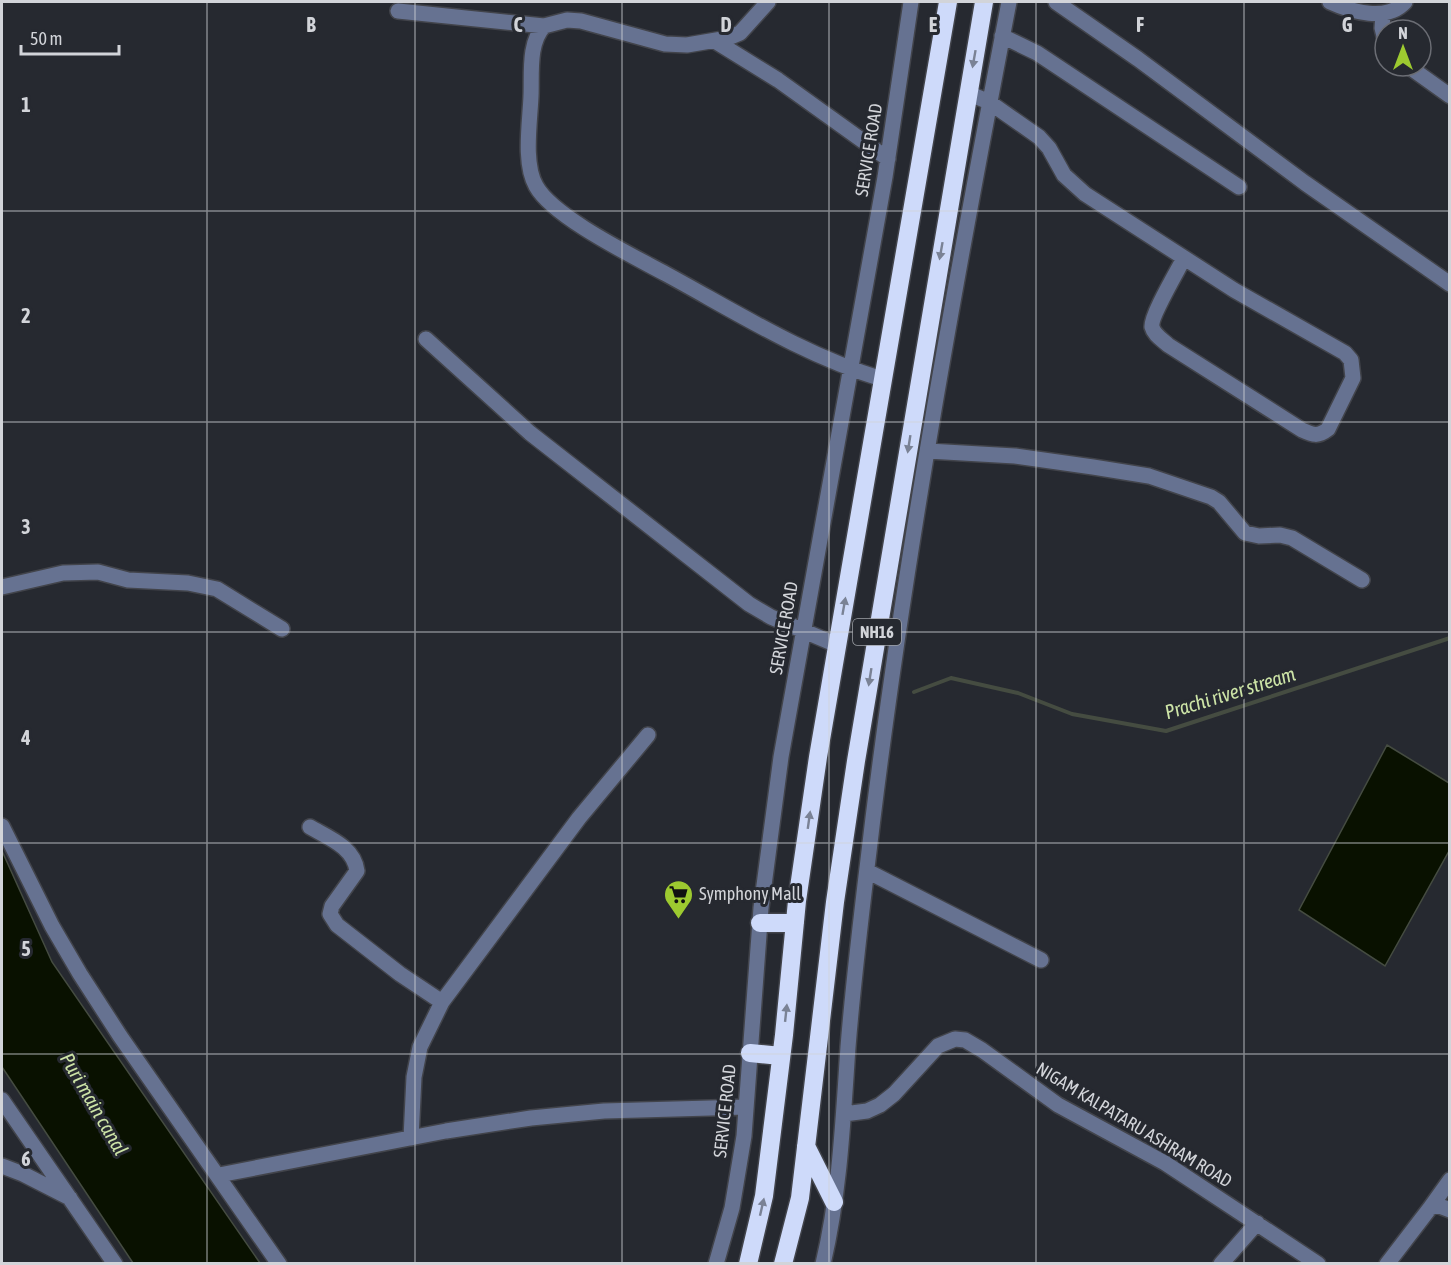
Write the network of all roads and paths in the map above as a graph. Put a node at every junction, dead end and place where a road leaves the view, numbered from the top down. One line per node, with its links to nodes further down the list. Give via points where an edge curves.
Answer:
1 (768, 2): 14 (street, via 740,33)
2 (911, 2): 19 (street, SERVICE ROAD)
3 (948, 2): 25 (highway, NH16)
4 (984, 2): 16 (highway, NH16, one-way to 16)
5 (1009, 2): 13 (street)
6 (1056, 2): 22 (street)
7 (1330, 2): 10 (street)
8 (1405, 2): 10 (street, via 1398,10)
9 (398, 11): 12 (street)
10 (1383, 14): 11 (street)
11 (1383, 18)
12 (544, 26): 14 (street, via 581,21 665,44); 24 (street, via 534,43 529,163 535,185 553,207 782,338)
13 (1002, 36): 18 (street); 20 (street, via 1037,53)
14 (715, 41): 19 (street, via 778,80)
15 (1424, 78): 17 (street)
16 (968, 93): 18 (street); 26 (highway, NH16, one-way to 26)
17 (1449, 96)
18 (989, 102): 21 (street, via 1039,137 1064,175 1085,194); 27 (street)
19 (888, 159): 24 (street, SERVICE ROAD)
20 (1239, 187)
21 (1184, 258): 21 (street, via 1332,344 1351,360 1353,378 1328,429 1314,435 1302,430 1155,333 1152,323)
22 (1449, 284)
23 (426, 339): 32 (street, via 530,433 749,604)
24 (851, 369): 25 (street); 32 (street, SERVICE ROAD)
25 (882, 379): 33 (highway, NH16, one-way to 25)
26 (918, 386): 27 (street); 48 (highway, NH16, one-way to 48, via 836,890)
27 (938, 391): 28 (street)
28 (928, 452): 29 (street, via 1015,456 1149,476 1211,497 1245,533 1292,538); 37 (street, via 897,640)
29 (1362, 580)
30 (2, 587): 31 (street, via 63,573 98,572 128,580 188,583 217,589)
31 (282, 629)
32 (804, 631): 33 (street); 38 (street, SERVICE ROAD, via 781,757)
33 (837, 645): 39 (highway, NH16, one-way to 33)
34 (648, 735): 41 (street, via 579,818)
35 (2, 826): 50 (street, via 39,903 80,974)
36 (310, 827): 41 (street, via 349,850 356,861 357,871 332,906 330,914 337,925)
37 (867, 871): 40 (street); 46 (street)
38 (760, 923): 39 (highway); 42 (street, SERVICE ROAD)
39 (795, 923): 43 (highway, NH16, one-way to 39)
40 (1041, 960)
41 (442, 1002): 47 (street, via 420,1047 414,1077)
42 (750, 1053): 43 (highway); 45 (street, SERVICE ROAD)
43 (781, 1056): 60 (highway, NH16, one-way to 43, via 764,1196)
44 (2, 1100): 52 (street)
45 (746, 1107): 47 (street, via 604,1111 531,1118); 59 (street, SERVICE ROAD, via 732,1208)
46 (844, 1114): 53 (street); 56 (street, NIGAM KALPATARU ASHRAM ROAD, via 880,1105 938,1046 955,1039 965,1040 1058,1105 1140,1148)
47 (411, 1138): 50 (street)
48 (806, 1146): 53 (highway); 61 (highway, NH16, via 800,1198)
49 (2, 1166): 52 (street)
50 (219, 1175): 58 (street)
51 (1449, 1180): 54 (street)
52 (72, 1200): 57 (street)
53 (834, 1202): 62 (street)
54 (1430, 1208): 55 (street, via 1437,1205); 65 (street)
55 (1449, 1210)
56 (1257, 1223): 63 (street); 64 (street, NIGAM KALPATARU ASHRAM ROAD)
57 (115, 1263)
58 (279, 1263)
59 (716, 1263)
60 (748, 1263)
61 (783, 1263)
62 (823, 1263)
63 (1221, 1263)
64 (1318, 1263)
65 (1387, 1263)

